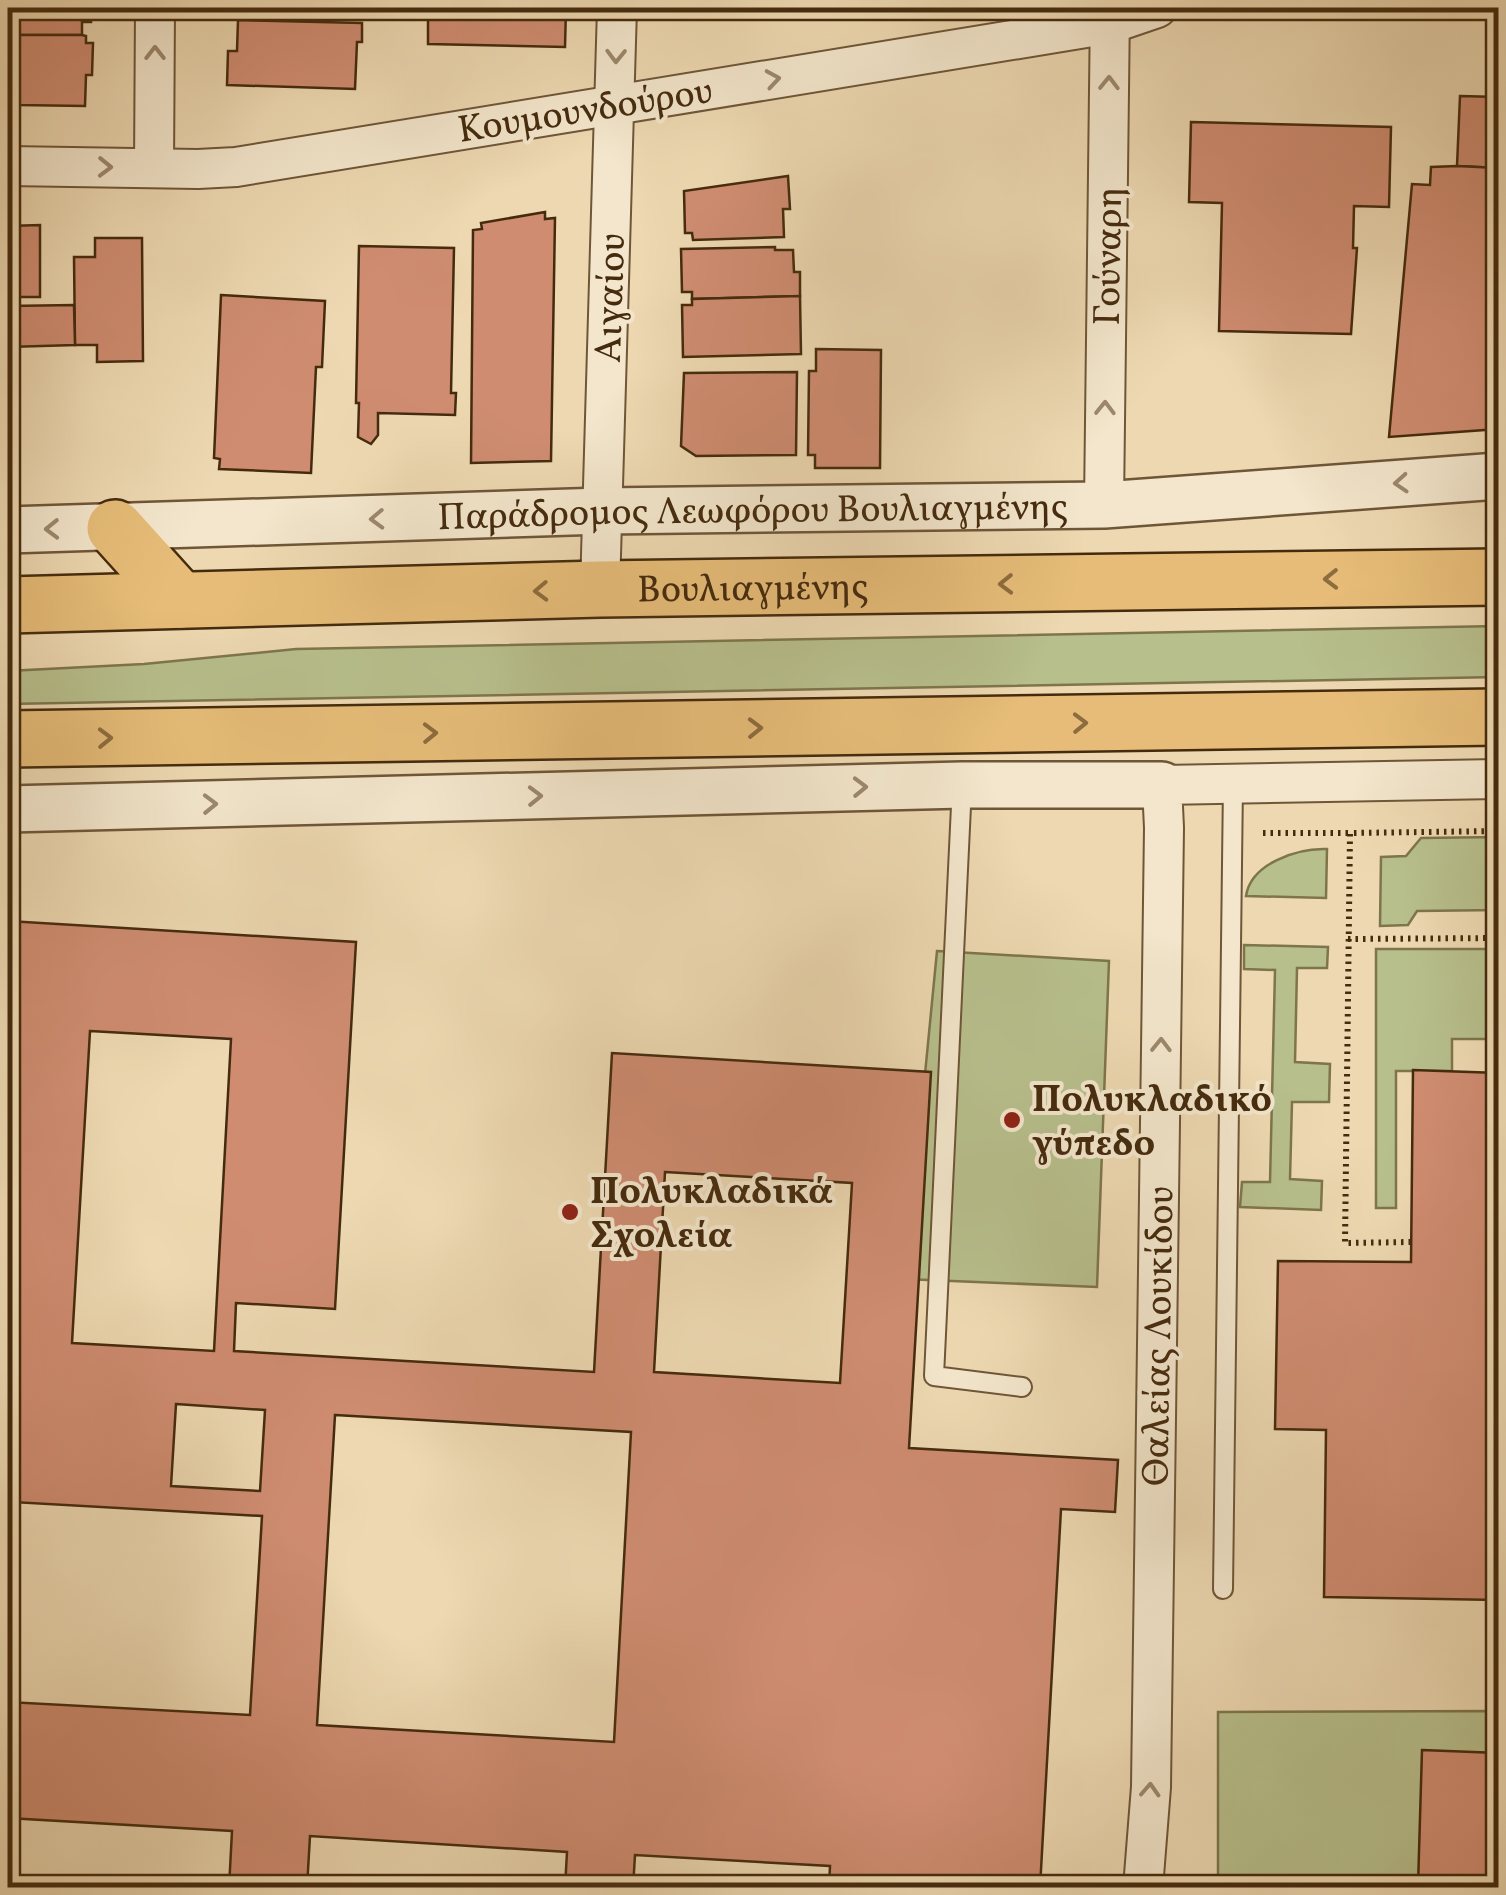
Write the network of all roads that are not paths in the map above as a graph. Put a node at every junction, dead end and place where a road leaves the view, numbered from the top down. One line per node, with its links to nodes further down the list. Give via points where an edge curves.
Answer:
1 (155, 8): 7 (street, one-way to 1)
2 (617, 8): 5 (street, Αιγαίου, one-way to 5)
3 (1157, 8): 4 (street, Κουμουνδούρου)
4 (1110, 16): 5 (street, Κουμουνδούρου, one-way to 4); 9 (street, Γούναρη, one-way to 4)
5 (616, 104): 7 (street, Κουμουνδούρου, via 236,166); 10 (street, Αιγαίου)
6 (8, 166): 7 (street, Κουμουνδούρου, one-way to 7)
7 (154, 168)
8 (1498, 476): 9 (street, Παράδρομος Λεωφόρου Βουλιαγμένης, one-way to 9)
9 (1104, 505): 10 (street, Παράδρομος Λεωφόρου Βουλιαγμένης)
10 (603, 511): 11 (street, Παράδρομος Λεωφόρου Βουλιαγμένης, one-way to 11); 14 (street, Αιγαίου)
11 (114, 528): 12 (street, Παράδρομος Λεωφόρου Βουλιαγμένης, one-way to 12); 16 (main road)
12 (8, 530)
13 (1498, 577): 14 (main road, Βουλιαγμένης, one-way to 14)
14 (600, 589): 16 (main road, Βουλιαγμένης, one-way to 16)
15 (17, 596): 16 (main road, Βουλιαγμένης)
16 (180, 600)
17 (1498, 717): 18 (main road, one-way to 17)
18 (8, 739)
19 (1498, 779): 22 (street)
20 (962, 784): 21 (street); 23 (street, one-way to 20); 24 (lane, via 934,1376)
21 (1162, 784): 22 (street); 26 (street, Θαλείας Λουκίδου, one-way to 21, via 1151,1767)
22 (1233, 784): 25 (lane)
23 (8, 809)
24 (1022, 1386)
25 (1223, 1589)
26 (1143, 1888)

